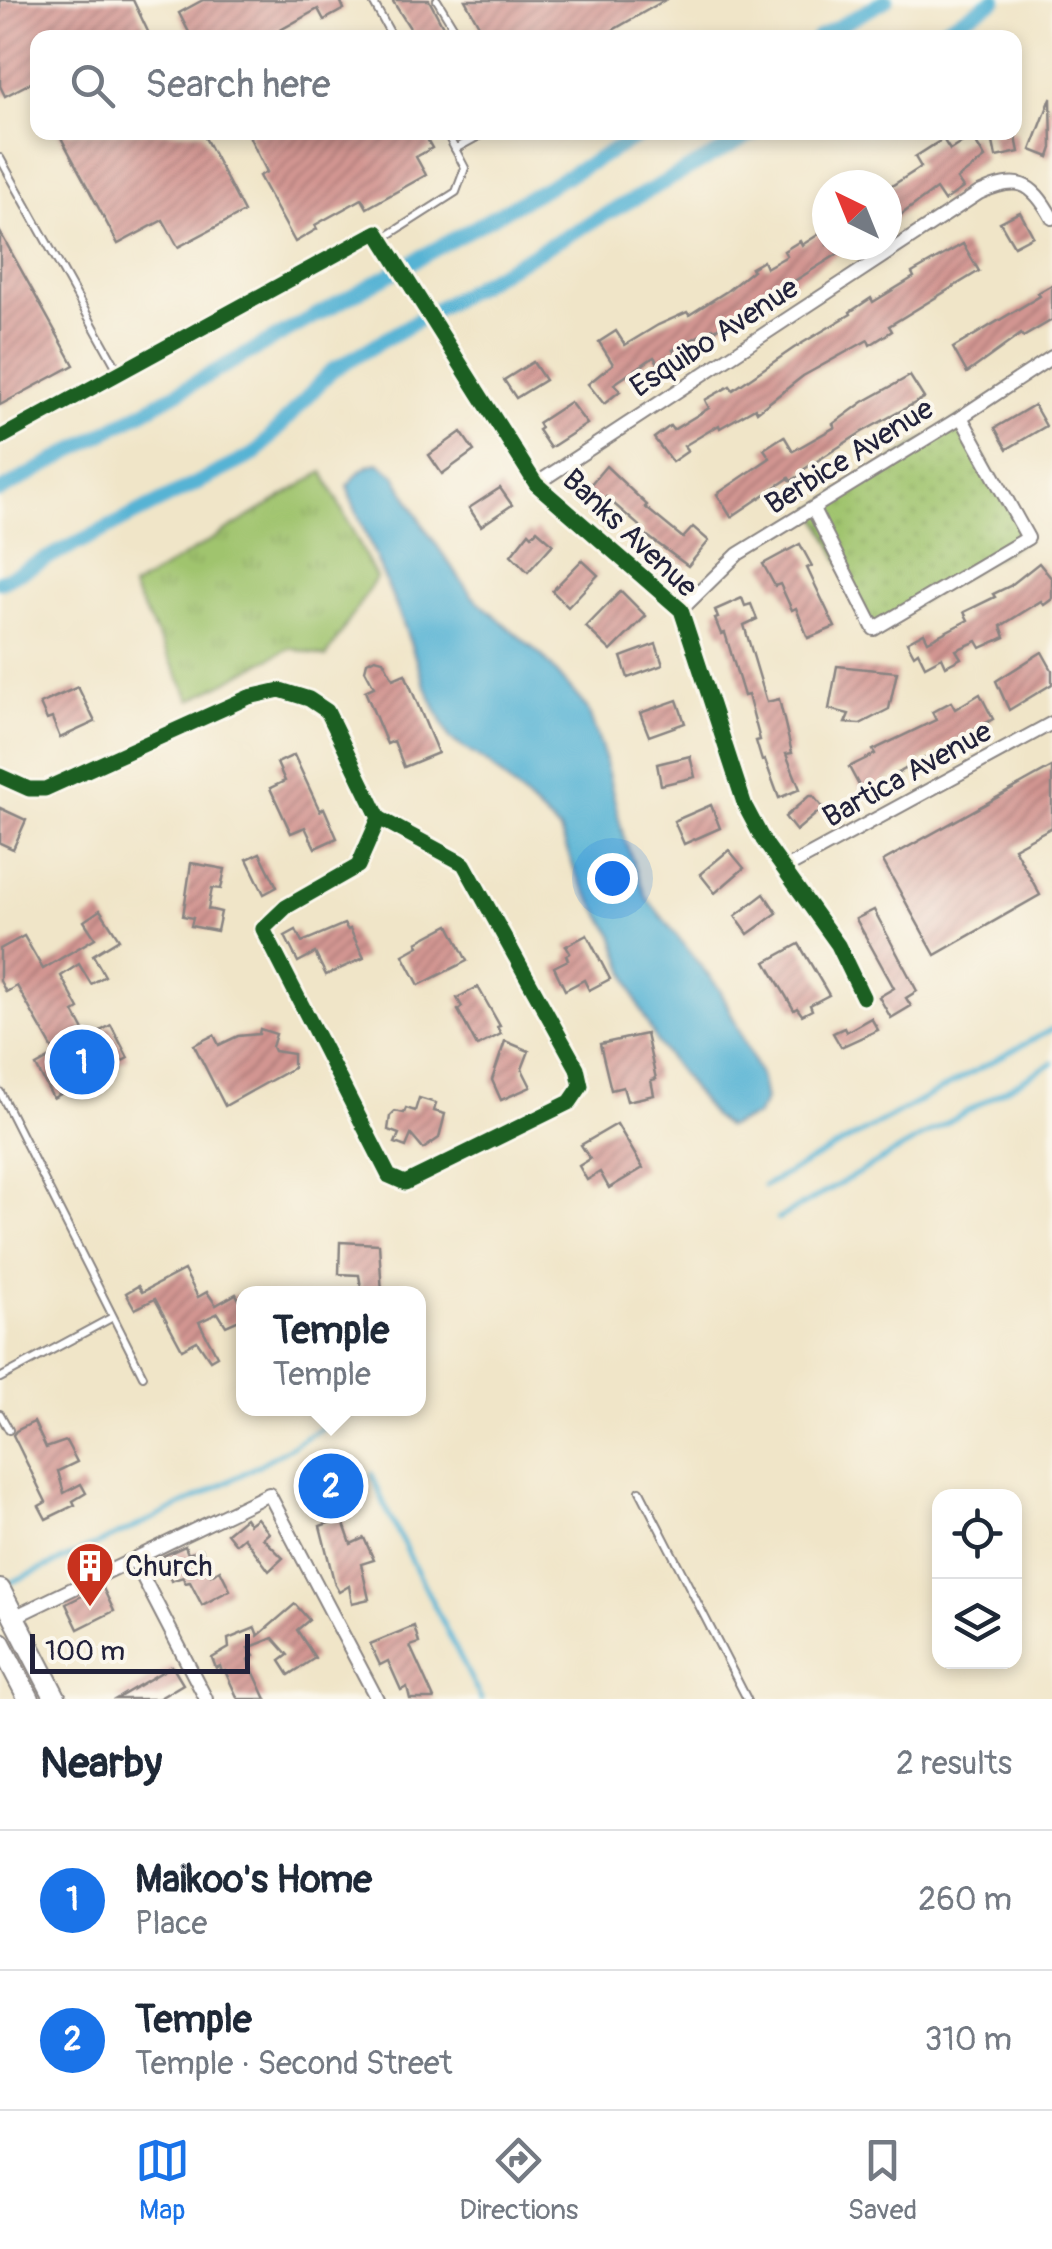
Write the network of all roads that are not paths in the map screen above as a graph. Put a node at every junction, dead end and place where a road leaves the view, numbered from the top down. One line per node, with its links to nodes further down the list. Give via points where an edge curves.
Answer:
1 (372, 0): 3 (lane)
2 (437, 0): 4 (lane)
3 (388, 30)
4 (455, 30)
5 (450, 140): 7 (lane)
6 (472, 140): 7 (lane)
7 (455, 150): 10 (lane, via 465,168 456,192)
8 (0, 158): 12 (lane)
9 (1052, 218): 15 (street, Esquibo Avenue, via 1024,184 1006,181 979,193)
10 (380, 235): 12 (street); 15 (street, Banks Avenue)
11 (1052, 357): 13 (street, Berbice Avenue)
12 (120, 373): 14 (street)
13 (961, 417): 16 (street, Berbice Avenue); 16 (street, via 1028,538 874,629)
14 (0, 438)
15 (536, 484): 17 (street, Banks Avenue)
16 (813, 509): 17 (street, Berbice Avenue, via 738,554)
17 (681, 610): 21 (street, Banks Avenue, via 746,806)
18 (1052, 723): 21 (street, Bartica Avenue)
19 (0, 776): 20 (street, via 45,789 249,697 280,690 327,711)
20 (379, 818): 20 (street, via 358,866 286,906 264,929 389,1176 406,1183 570,1102 581,1086 464,864)
21 (786, 868): 22 (street, Banks Avenue, via 838,944)
22 (863, 996)
23 (0, 1092): 24 (lane)
24 (111, 1318): 25 (lane); 26 (lane)
25 (143, 1376)
26 (0, 1378)
27 (0, 1414): 28 (lane)
28 (9, 1430)
29 (640, 1491): 37 (lane)
30 (134, 1560): 31 (street); 35 (street); 36 (street, via 269,1494)
31 (10, 1611): 32 (lane); 34 (main road)
32 (0, 1642): 33 (main road)
33 (29, 1699)
34 (56, 1699)
35 (206, 1699)
36 (378, 1699)
37 (747, 1699)

